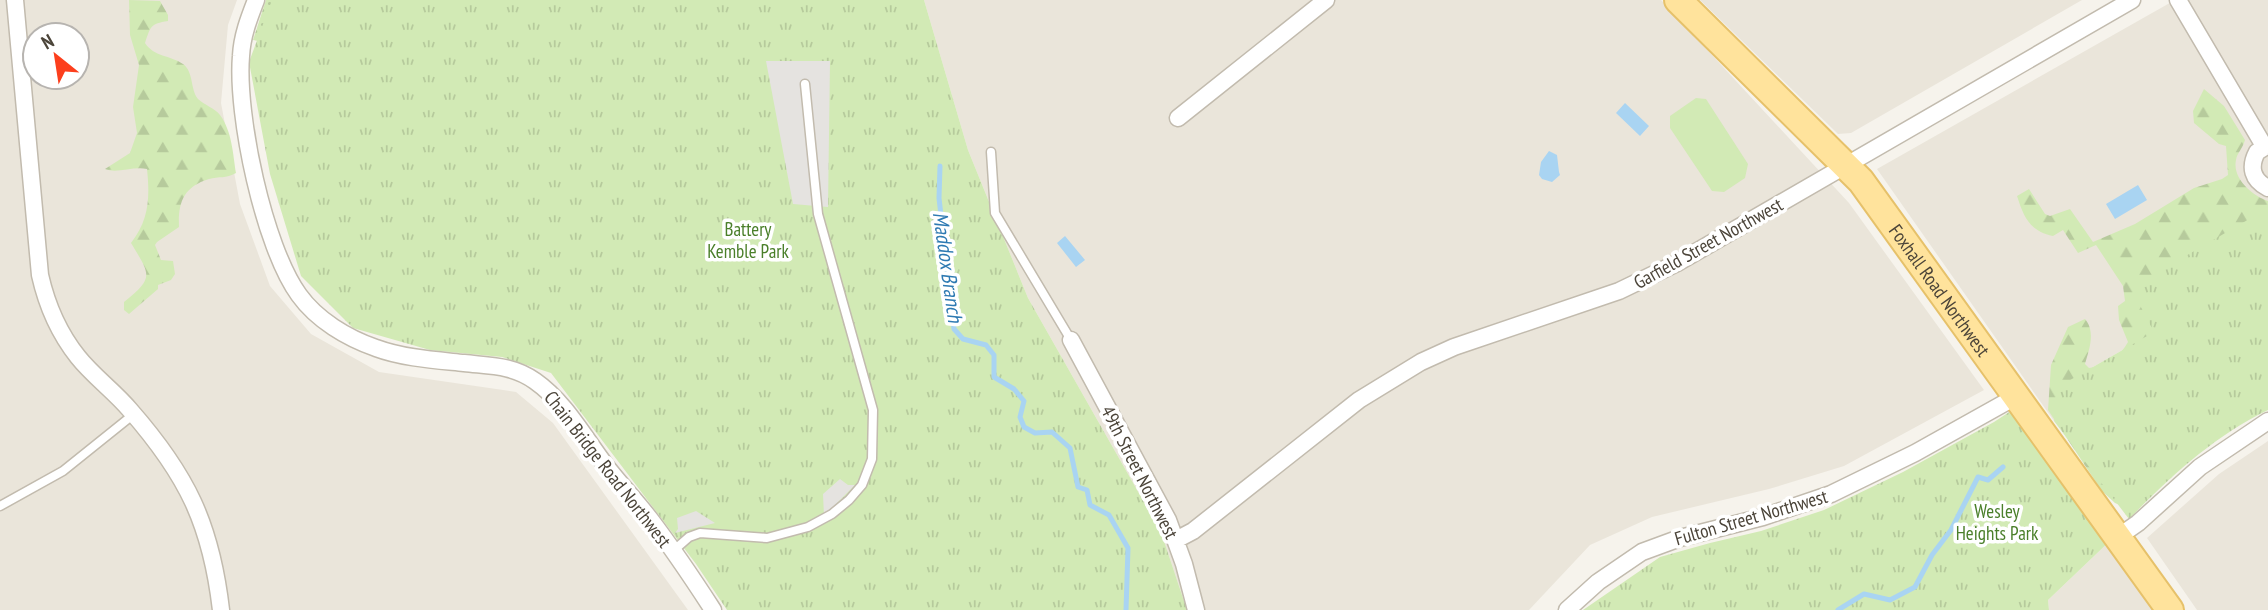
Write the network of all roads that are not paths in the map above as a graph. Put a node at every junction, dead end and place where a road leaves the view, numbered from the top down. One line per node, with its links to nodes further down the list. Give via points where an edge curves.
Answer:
1 (15, 0): 15 (street, via 44,295 55,323 77,356)
2 (256, 0): 20 (street, Chain Bridge Road Northwest, via 241,51 246,130 275,249 299,296 328,323 373,347 505,367 533,379 557,401)
3 (1326, 0): 8 (street)
4 (1678, 0): 11 (main road, Foxhall Road Northwest)
5 (2132, 0): 11 (street, Garfield Street Northwest)
6 (2178, 0): 9 (street)
7 (805, 84): 20 (lane, via 818,214 873,410 872,459 862,485 849,500 808,527 767,538 701,533)
8 (1178, 118)
9 (2266, 146): 12 (street, via 2257,152 2252,169)
10 (991, 152): 13 (lane, via 995,213)
11 (1847, 165): 14 (main road, Foxhall Road Northwest); 19 (street, Garfield Street Northwest, via 1642,281 1454,347 1402,372)
12 (2268, 188)
13 (1071, 340): 19 (street, 49th Street Northwest)
14 (2017, 396): 18 (main road, Foxhall Road Northwest); 24 (street, Fulton Street Northwest, via 1831,494 1642,552 1609,573)
15 (134, 414): 17 (lane, via 62,471); 21 (street, via 197,508 213,554)
16 (2268, 421): 18 (street, via 2200,467)
17 (0, 506)
18 (2118, 537): 25 (main road, Foxhall Road Northwest)
19 (1176, 540): 23 (street, 49th Street Northwest)
20 (673, 551): 22 (street, Chain Bridge Road Northwest)
21 (221, 610)
22 (713, 610)
23 (1196, 610)
24 (1567, 610)
25 (2170, 610)

